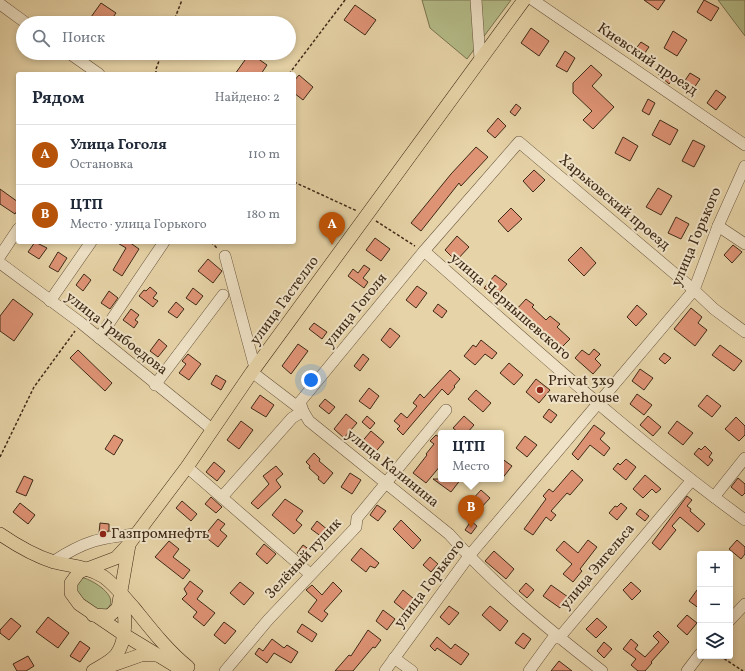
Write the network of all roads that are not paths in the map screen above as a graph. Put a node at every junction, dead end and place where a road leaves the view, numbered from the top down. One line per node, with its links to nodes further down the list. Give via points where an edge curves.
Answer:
1 (476, 0): 6 (street)
2 (524, 0): 6 (main road, улица Гастелло)
3 (533, 0): 10 (street, Киевский проезд)
4 (0, 4): 5 (street)
5 (16, 16)
6 (480, 59): 26 (main road, улица Гастелло)
7 (79, 60): 8 (street)
8 (96, 72)
9 (519, 142): 17 (street, улица Гоголя); 21 (street, Харьковский проезд)
10 (745, 145)
11 (745, 166): 12 (street, улица Горького)
12 (718, 226): 16 (street); 21 (street, улица Горького)
13 (16, 232): 18 (street)
14 (90, 244): 23 (street)
15 (163, 244): 25 (street)
16 (745, 244)
17 (424, 251): 28 (street, улица Чернышевского); 30 (street, улица Гоголя, via 300,402)
18 (0, 256)
19 (225, 256): 26 (street)
20 (0, 263): 23 (street, улица Грибоедова)
21 (694, 290): 24 (street, Харьковский проезд); 28 (street, улица Горького)
22 (223, 295): 27 (street)
23 (50, 301): 25 (street, улица Грибоедова)
24 (745, 332)
25 (99, 338): 27 (street, улица Грибоедова)
26 (254, 370): 30 (street, улица Калинина); 31 (main road, улица Гастелло)
27 (155, 384): 31 (street, улица Грибоедова)
28 (598, 405): 34 (street, улица Чернышевского); 41 (street, улица Горького)
29 (446, 410): 35 (street, Зелёный тупик)
30 (304, 411): 35 (street, улица Калинина, via 309,421); 36 (street, via 292,418)
31 (213, 430): 33 (main road, улица Гастелло)
32 (745, 458): 37 (street)
33 (187, 467): 36 (street); 40 (main road, улица Гастелло)
34 (691, 481): 37 (street, улица Чернышевского); 50 (street, улица Энгельса)
35 (386, 483): 41 (street, улица Калинина, via 449,534); 44 (street, Зелёный тупик, via 357,518 356,527)
36 (222, 497): 44 (street)
37 (714, 497): 38 (street, улица Чернышевского)
38 (745, 520)
39 (0, 534): 42 (main road, via 18,546)
40 (132, 539): 42 (street, via 98,539 75,548); 43 (main road, улица Гастелло, via 116,558); 45 (main road, улица Гастелло)
41 (469, 556): 50 (street, улица Калинина); 52 (street, улица Горького)
42 (54, 562): 43 (main road)
43 (85, 568): 45 (main road, via 103,577); 47 (main road, via 71,583 71,593 79,604)
44 (310, 574): 57 (street, Зелёный тупик)
45 (121, 594): 47 (main road, via 118,608 114,613 109,616); 49 (main road, via 125,614); 56 (main road, via 166,646)
46 (745, 604): 48 (street)
47 (93, 615): 49 (main road)
48 (733, 617)
49 (123, 634): 51 (main road); 54 (main road, via 121,646 115,656)
50 (559, 638): 60 (street, улица Энгельса, via 553,638); 61 (street, улица Калинина)
51 (157, 655): 54 (main road, via 141,655); 55 (main road)
52 (394, 658): 58 (street, улица Горького); 59 (street)
53 (697, 658): 62 (street)
54 (95, 671)
55 (184, 671)
56 (192, 671)
57 (225, 671)
58 (385, 671)
59 (412, 671)
60 (529, 671)
61 (602, 671)
62 (687, 671)

